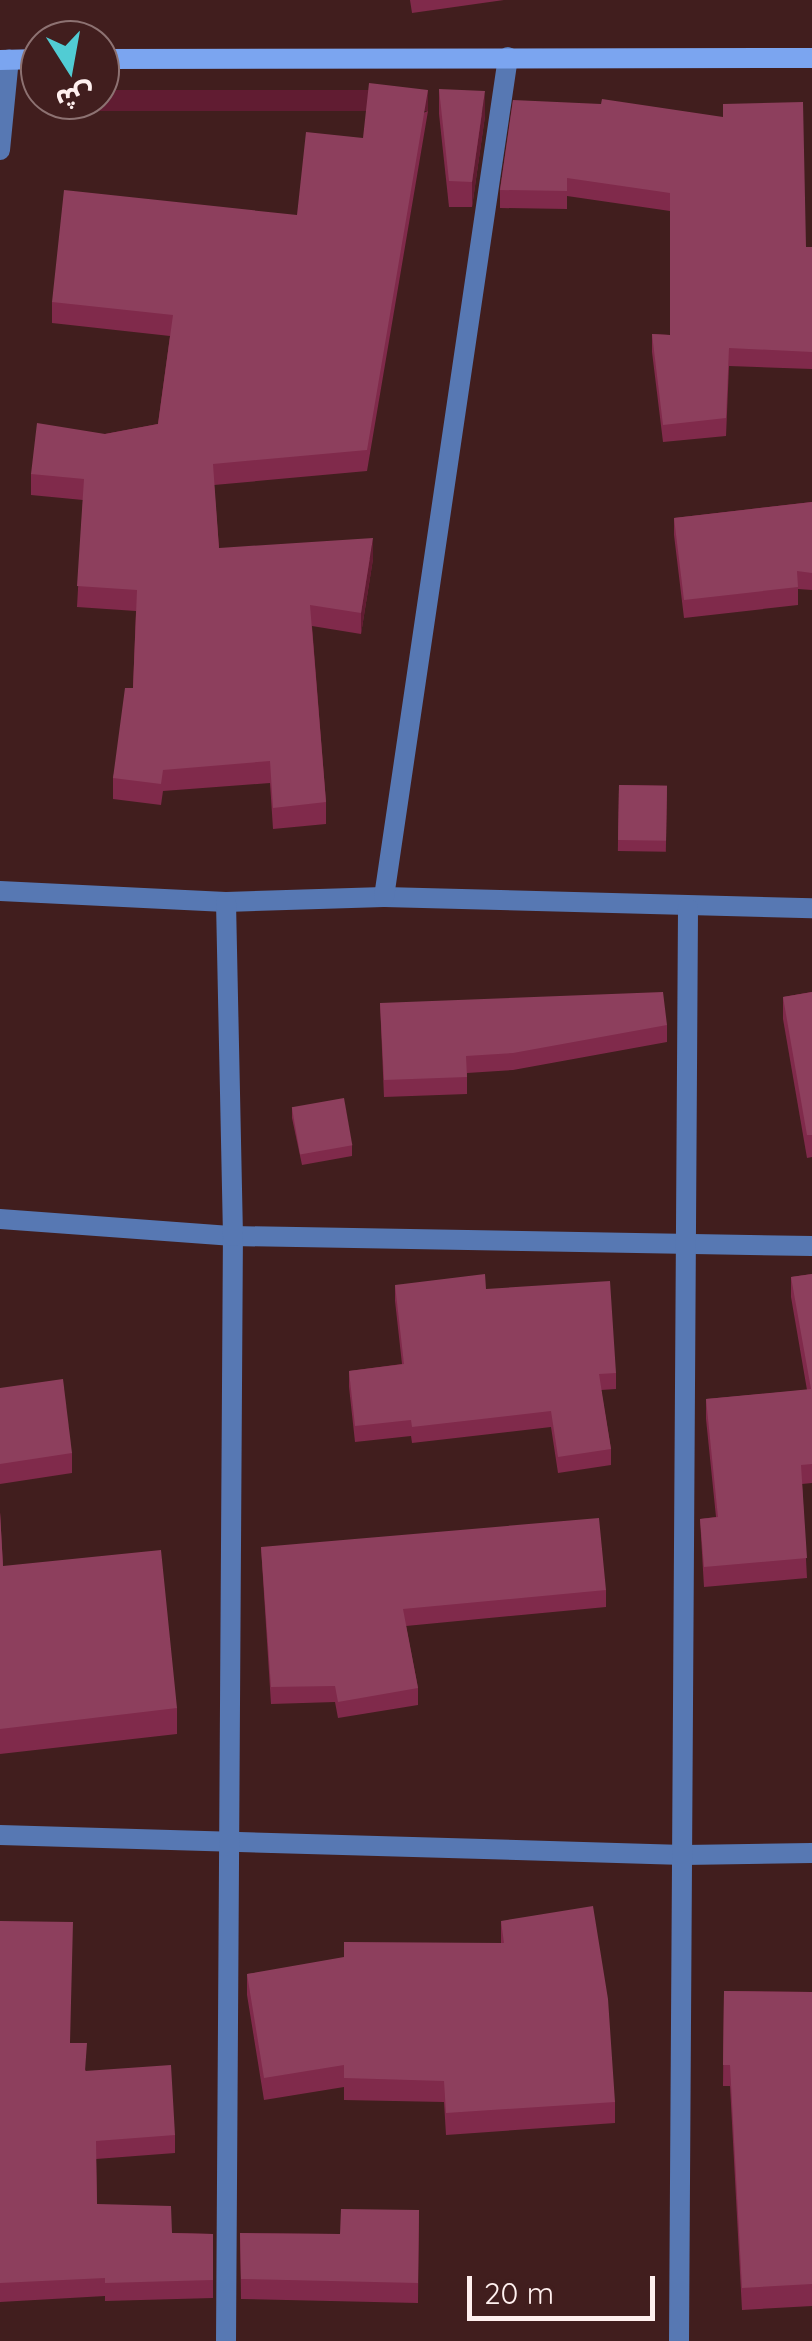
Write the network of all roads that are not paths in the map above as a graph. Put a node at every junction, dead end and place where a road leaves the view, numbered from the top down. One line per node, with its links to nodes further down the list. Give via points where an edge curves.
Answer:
1 (508, 57): 2 (main road); 3 (main road); 7 (street)
2 (812, 58)
3 (120, 59)
4 (5, 60): 5 (street)
5 (0, 150)
6 (0, 890): 8 (street)
7 (384, 898): 8 (street); 9 (street)
8 (226, 902): 12 (street)
9 (688, 908): 10 (street); 13 (street)
10 (812, 908)
11 (0, 1219): 12 (street)
12 (233, 1236): 13 (street); 16 (street)
13 (683, 1242): 14 (street); 18 (street)
14 (812, 1246)
15 (0, 1836): 16 (street)
16 (230, 1840): 18 (street); 19 (street)
17 (812, 1853): 18 (street)
18 (684, 1855): 20 (street)
19 (226, 2341)
20 (679, 2341)

